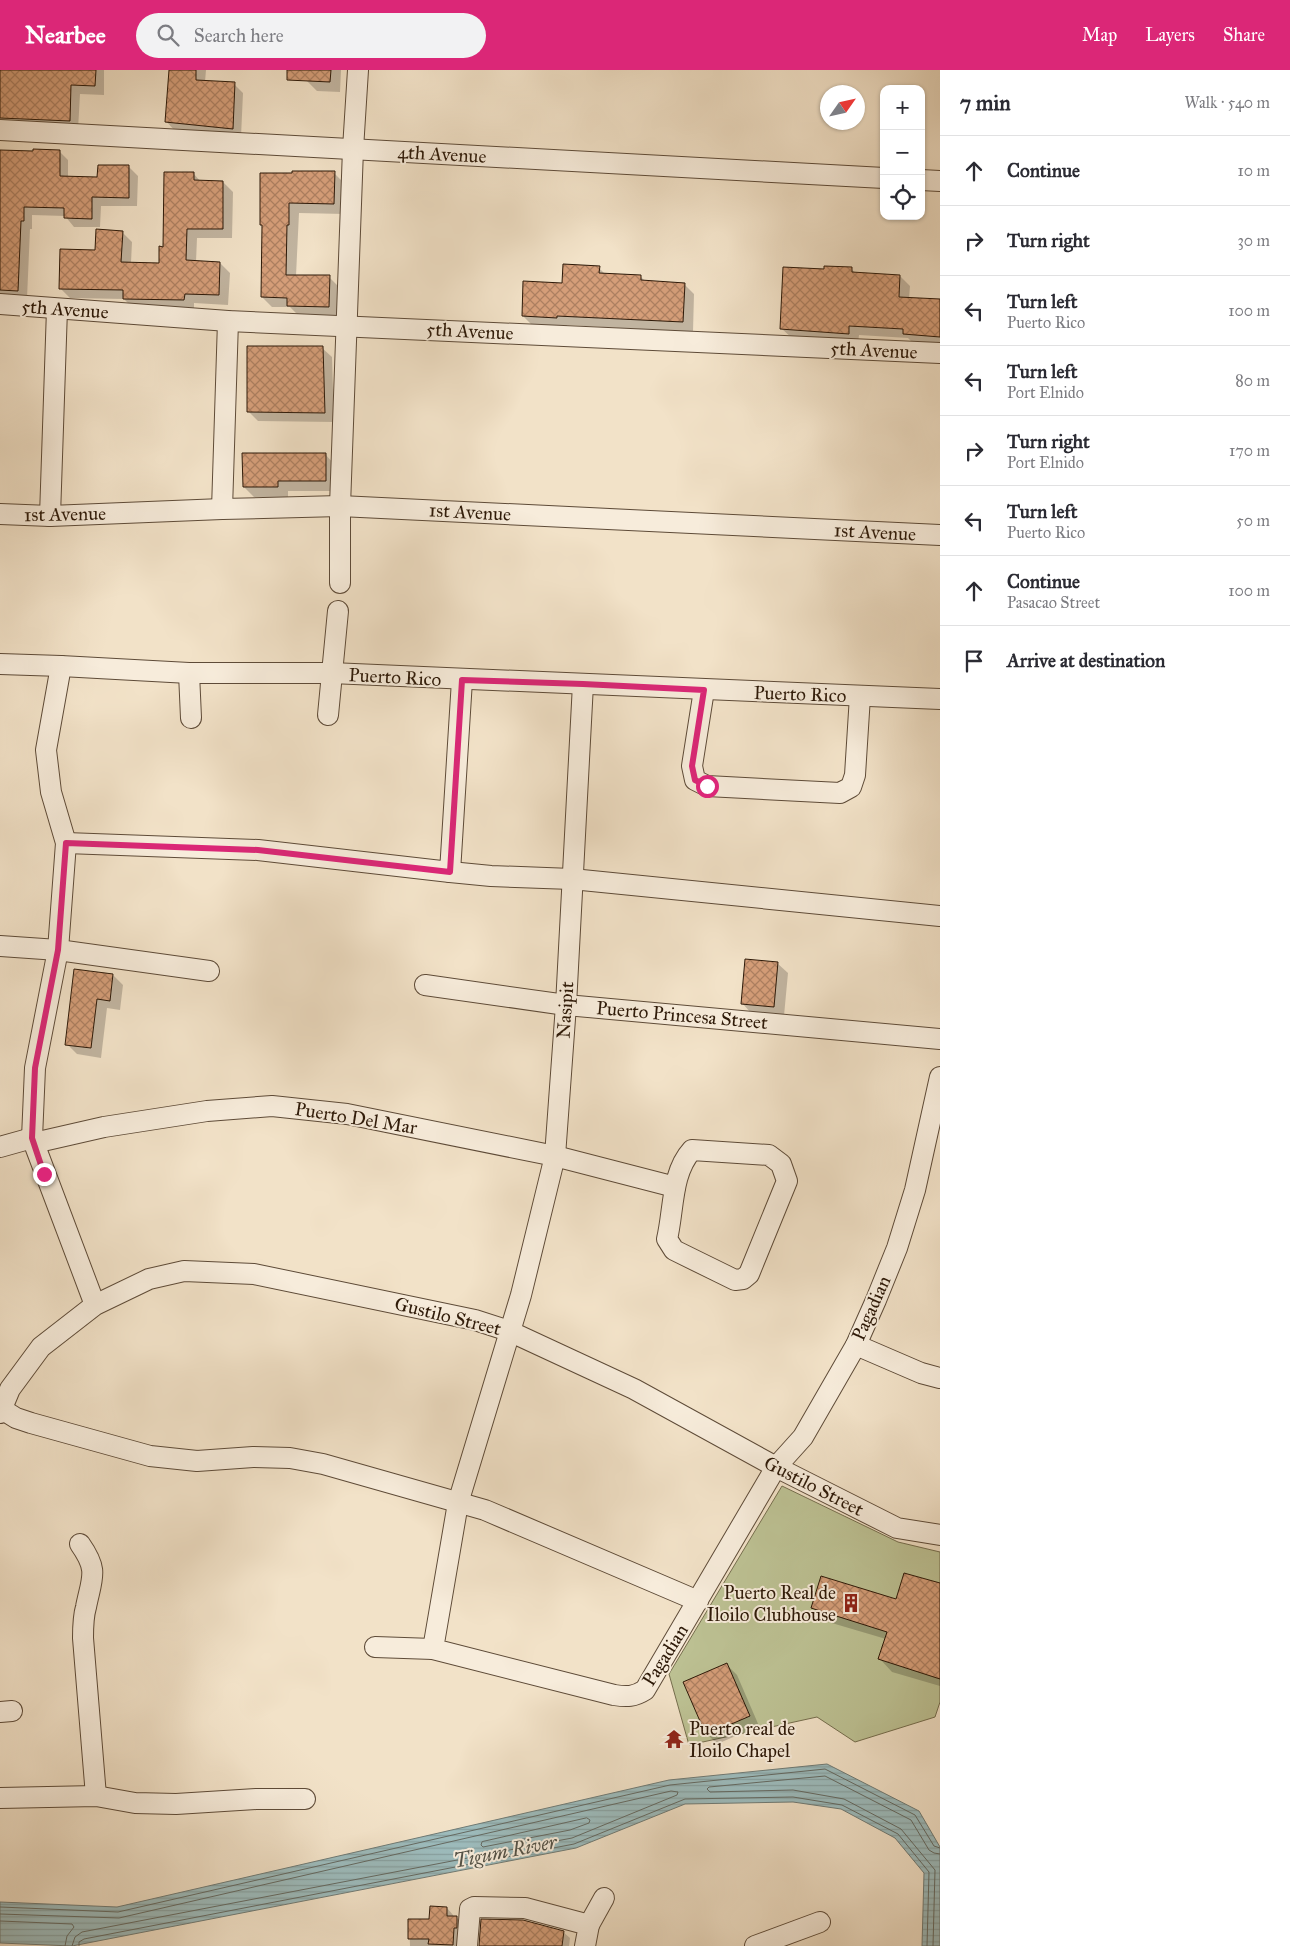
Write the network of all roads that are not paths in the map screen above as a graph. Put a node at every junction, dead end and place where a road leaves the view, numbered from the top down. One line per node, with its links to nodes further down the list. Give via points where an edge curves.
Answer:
1 (358, 70): 3 (street)
2 (0, 130): 3 (street, 4th Avenue)
3 (353, 149): 4 (street, 4th Avenue); 10 (street)
4 (880, 178)
5 (925, 180): 6 (street)
6 (940, 181)
7 (0, 304): 8 (street, 5th Avenue)
8 (57, 308): 9 (street, 5th Avenue); 15 (street)
9 (228, 321): 10 (street, 5th Avenue); 13 (street)
10 (347, 325): 11 (street, 5th Avenue); 12 (street)
11 (940, 353)
12 (340, 506): 13 (street, 1st Avenue); 16 (street, 1st Avenue); 17 (street)
13 (222, 509): 15 (street, 1st Avenue)
14 (0, 514): 15 (street, 1st Avenue)
15 (50, 516)
16 (940, 536)
17 (340, 583)
18 (338, 611): 22 (street)
19 (0, 664): 20 (street, Puerto Rico)
20 (61, 666): 21 (street, Puerto Rico); 30 (street, via 46,750 51,792)
21 (189, 673): 22 (street, Puerto Rico); 29 (street)
22 (331, 674): 23 (street, Puerto Rico); 28 (street)
23 (462, 680): 24 (street, Puerto Rico); 31 (street)
24 (583, 684): 25 (street, Puerto Rico); 32 (street, Nasipit)
25 (704, 690): 26 (street, Puerto Rico); 26 (street, via 692,766 695,780 707,786 840,793 851,787 855,775)
26 (860, 696): 27 (street, Puerto Rico)
27 (940, 699)
28 (328, 715)
29 (191, 718)
30 (66, 843): 31 (street, via 258,850); 35 (street)
31 (450, 872): 32 (street)
32 (572, 879): 33 (street); 38 (street, Nasipit)
33 (940, 916)
34 (0, 946): 35 (street)
35 (58, 950): 36 (street); 41 (street, via 35,1068)
36 (210, 971)
37 (425, 985): 38 (street, Puerto Princesa Street)
38 (566, 1005): 39 (street, Puerto Princesa Street); 43 (street, Nasipit)
39 (940, 1039)
40 (940, 1076): 47 (street, Pagadian, via 915,1190 897,1248)
41 (33, 1140): 42 (street, Puerto Del Mar); 43 (street, Puerto Del Mar, via 207,1111 272,1106 347,1114); 45 (street)
42 (0, 1147)
43 (555, 1156): 44 (street, Puerto Del Mar); 46 (street, Nasipit)
44 (675, 1187): 44 (street, via 667,1239 674,1250 735,1280 743,1279 749,1274 787,1182 782,1164 769,1155 692,1150 686,1157)
45 (95, 1304): 46 (street, Gustilo Street, via 149,1279 184,1271 214,1271 254,1274 333,1289 475,1320); 49 (street, Gustilo Street, via 41,1347 10,1389)
46 (509, 1331): 50 (street, Gustilo Street, via 634,1389); 51 (street)
47 (856, 1345): 48 (street); 50 (street, Pagadian, via 803,1437)
48 (940, 1378)
49 (0, 1410): 51 (street, via 31,1423 150,1456 197,1461 290,1458 323,1464)
50 (776, 1467): 52 (street, Gustilo Street, via 897,1528); 54 (street, Pagadian)
51 (458, 1504): 54 (street, via 485,1510); 56 (street)
52 (940, 1535)
53 (80, 1544): 57 (street, via 92,1564 93,1575 83,1638)
54 (698, 1601): 56 (street, Pagadian, via 645,1690 628,1697)
55 (375, 1648): 56 (street, Pagadian)
56 (433, 1649)
57 (96, 1796): 58 (street); 59 (street, via 176,1804)
58 (0, 1798)
59 (305, 1799)
60 (604, 1898): 62 (street)
61 (820, 1922): 65 (street)
62 (589, 1925): 63 (street, via 525,1908 474,1907 470,1909); 64 (street)
63 (467, 1946)
64 (584, 1946)
65 (755, 1946)

